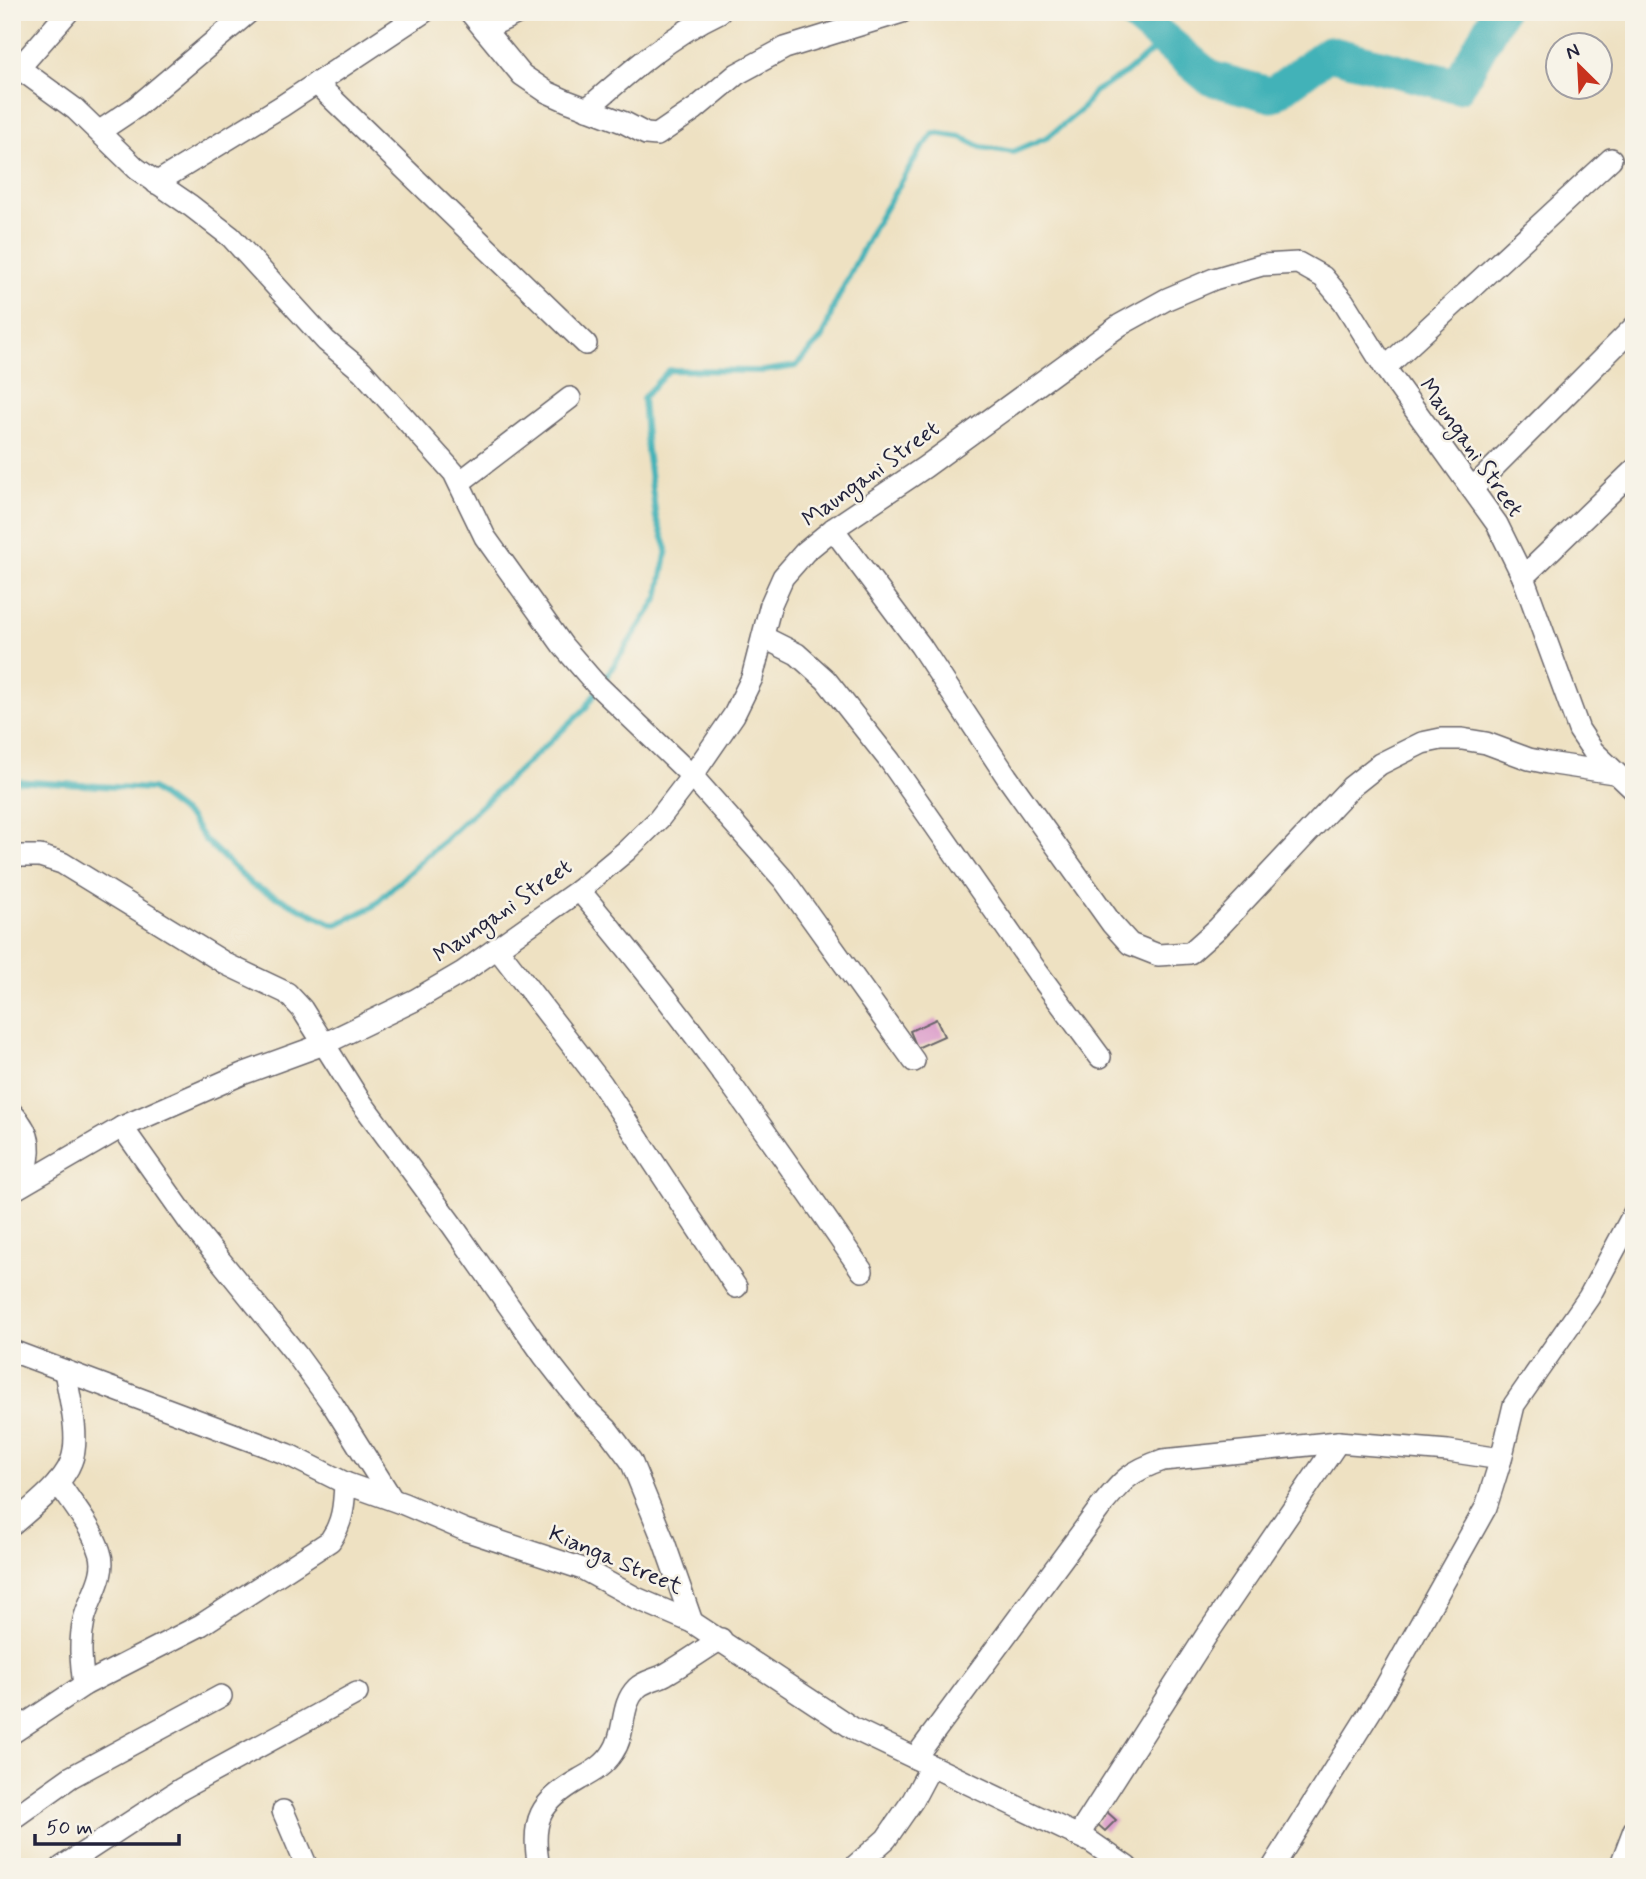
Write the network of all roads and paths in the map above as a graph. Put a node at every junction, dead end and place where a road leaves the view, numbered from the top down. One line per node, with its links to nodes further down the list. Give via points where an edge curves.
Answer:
1 (68, 12): 9 (street)
2 (249, 12): 12 (street, via 136,107)
3 (424, 12): 10 (street)
4 (470, 12): 8 (street)
5 (520, 12): 8 (street)
6 (720, 12): 11 (street, via 682,34)
7 (902, 12): 11 (street, via 785,48 737,74 657,135)
8 (484, 29): 11 (street, via 522,75)
9 (16, 65): 12 (street)
10 (316, 83): 14 (street); 16 (street)
11 (587, 109)
12 (100, 131): 14 (street)
13 (1611, 159): 17 (street)
14 (156, 183): 20 (street, via 231,237 326,341 385,395)
15 (1634, 327): 21 (street)
16 (586, 344)
17 (1385, 368): 21 (street, Maungani Street); 22 (street, Maungani Street, via 1323,277 1298,263 1250,268 1167,299 1120,325)
18 (570, 398): 20 (street)
19 (1634, 470): 23 (street)
20 (460, 482): 26 (street, via 485,537 563,646)
21 (1472, 489): 23 (street, Maungani Street, via 1497,524)
22 (833, 529): 24 (street, Maungani Street, via 783,577); 25 (street, via 920,645 1112,924 1130,944 1158,955 1190,953 1351,787 1380,764 1422,743 1462,739 1529,759)
23 (1523, 577): 25 (street, Maungani Street, via 1579,730)
24 (763, 637): 26 (street, Maungani Street, via 752,678 734,715); 32 (street, via 797,654 826,680 890,761)
25 (1614, 773): 27 (street, Maungani Street)
26 (692, 776): 29 (street, Maungani Street, via 650,827); 33 (street, via 784,880)
27 (1634, 790)
28 (12, 856): 31 (street, via 40,856 62,863 208,953 287,993)
29 (579, 890): 30 (street, Maungani Street); 38 (street, via 643,966 761,1124)
30 (497, 948): 31 (street, Maungani Street, via 415,1000); 39 (street, via 602,1084)
31 (324, 1044): 35 (street, Maungani Street); 48 (street, via 544,1356 631,1461)
32 (1100, 1058)
33 (914, 1061)
34 (12, 1113): 36 (street, via 29,1137 30,1156)
35 (122, 1127): 36 (street, Maungani Street); 46 (street, via 190,1223 296,1354)
36 (18, 1188)
37 (1634, 1213): 43 (street, via 1589,1297 1514,1405)
38 (862, 1271)
39 (736, 1287)
40 (12, 1351): 41 (street, Kianga Street)
41 (65, 1371): 44 (street, via 75,1439 72,1461); 45 (street, Kianga Street, via 287,1454)
42 (1338, 1443): 43 (street); 54 (street, via 1163,1460 1123,1480); 58 (street, via 1206,1636)
43 (1501, 1459): 65 (street, via 1486,1507 1389,1682)
44 (58, 1482): 47 (street); 50 (street, via 101,1553 102,1570 84,1619 80,1648)
45 (345, 1483): 46 (street, Kianga Street); 50 (street, via 344,1514 330,1541 201,1625)
46 (392, 1499): 48 (street, Kianga Street, via 465,1530 583,1569)
47 (12, 1525)
48 (692, 1622): 49 (street, Kianga Street)
49 (721, 1639): 54 (street, Kianga Street, via 855,1729); 62 (street, via 665,1675 638,1686 624,1712 614,1751 601,1766 559,1791 543,1807 535,1835)
50 (84, 1685): 53 (street)
51 (357, 1693): 59 (street, via 181,1789)
52 (221, 1696): 56 (street, via 82,1770)
53 (12, 1732)
54 (923, 1762): 58 (street, Kianga Street); 63 (street, via 913,1800 886,1839)
55 (283, 1811): 61 (street)
56 (12, 1819)
57 (1634, 1830): 66 (street)
58 (1078, 1836): 64 (street, Kianga Street)
59 (91, 1859): 60 (street)
60 (62, 1867)
61 (307, 1867)
62 (538, 1867)
63 (854, 1867)
64 (1127, 1867)
65 (1273, 1867)
66 (1620, 1867)

